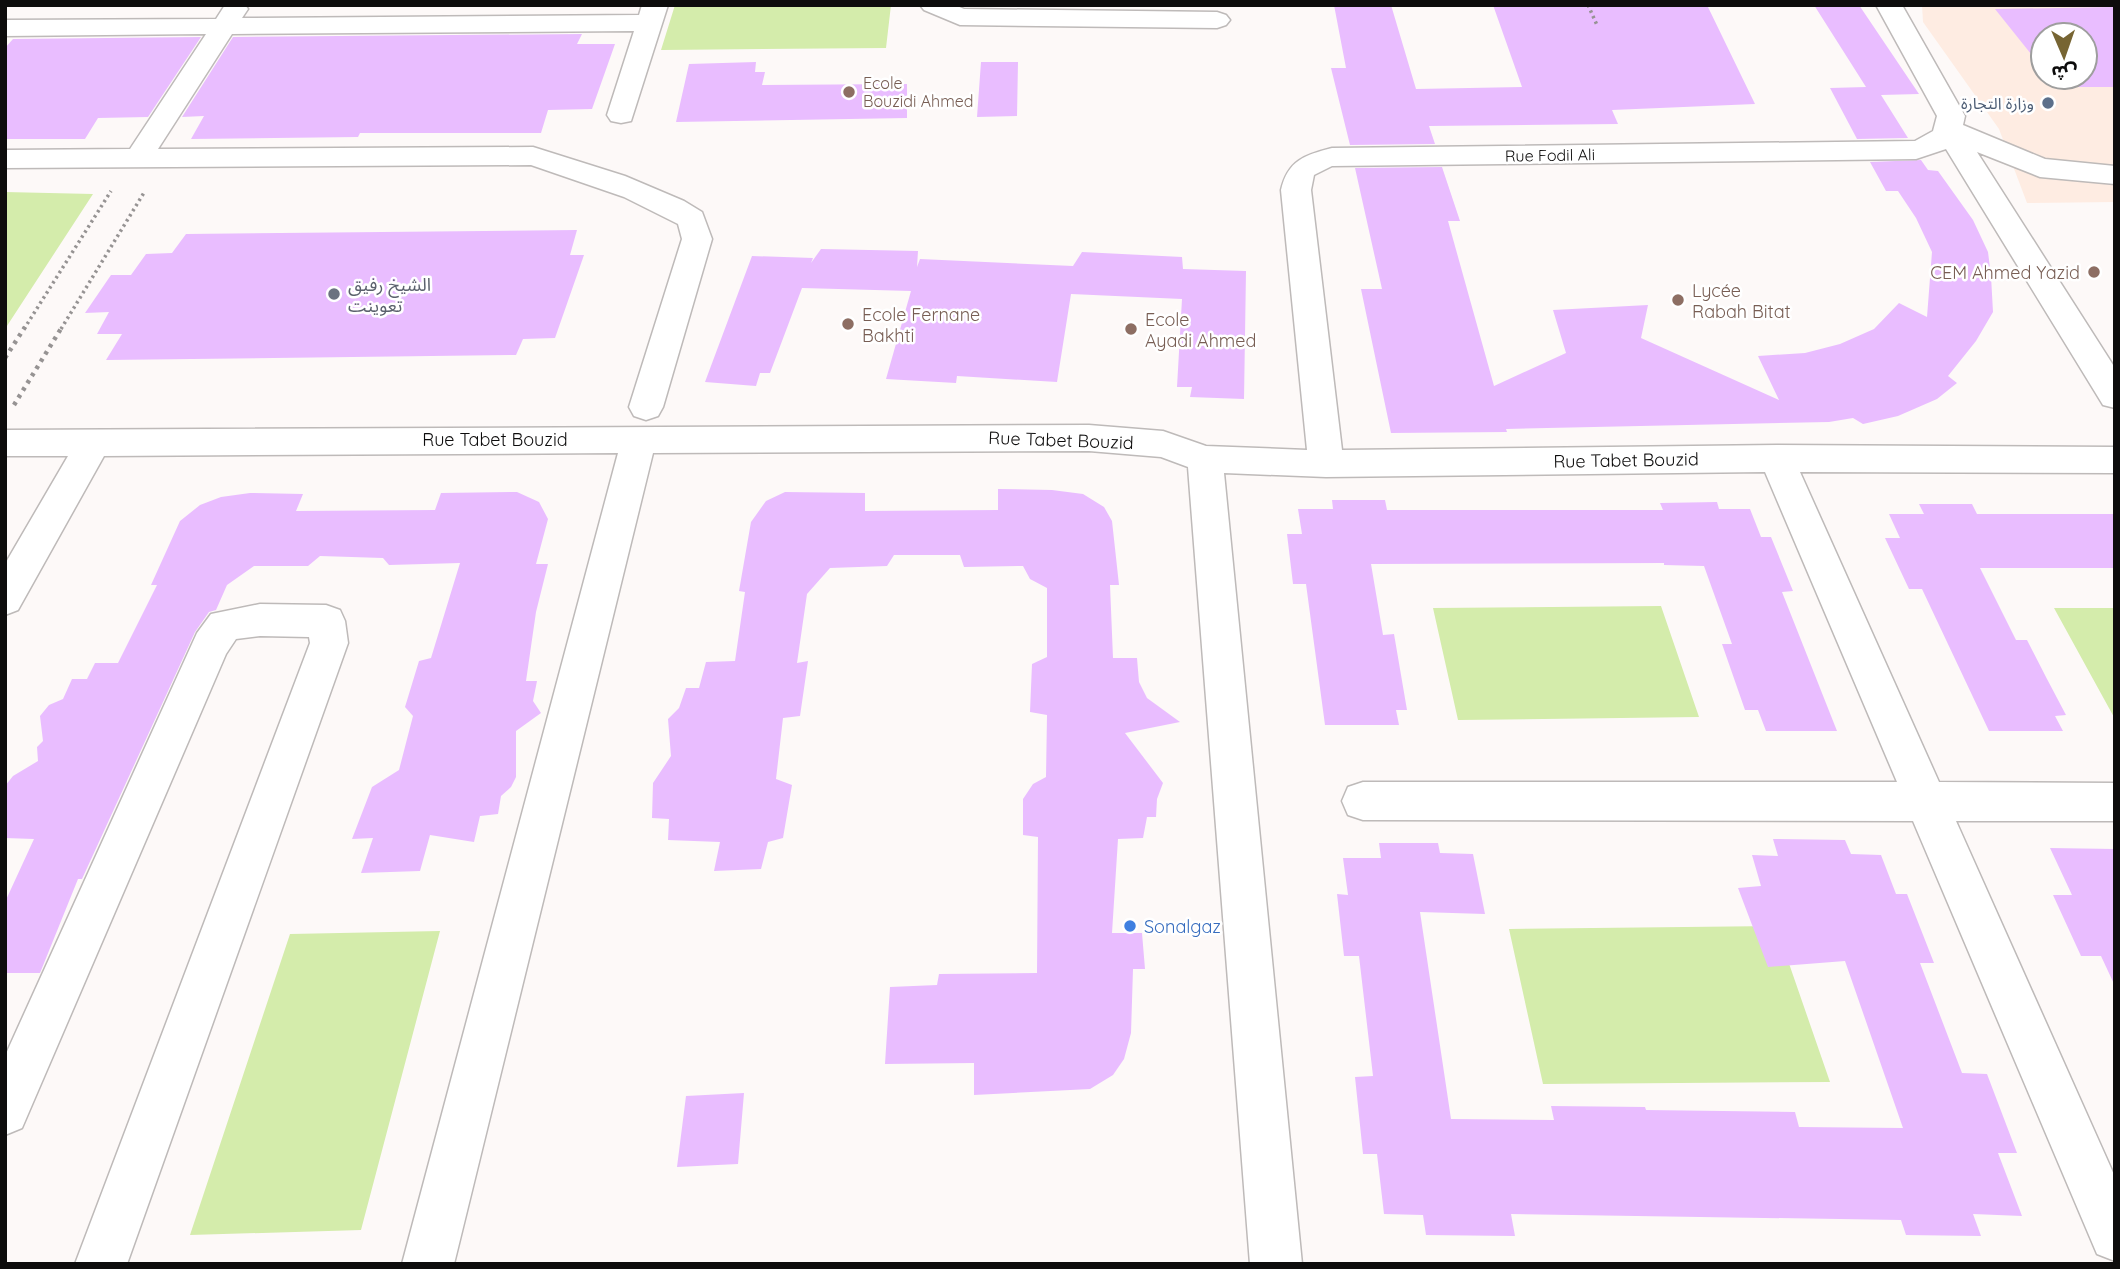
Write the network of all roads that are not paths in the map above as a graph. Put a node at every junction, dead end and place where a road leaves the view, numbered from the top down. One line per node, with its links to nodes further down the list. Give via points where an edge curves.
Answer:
1 (933, 5): 5 (street, via 960,17)
2 (1889, 5): 8 (street, via 1951,116)
3 (652, 14): 4 (street); 7 (street)
4 (231, 16): 6 (street); 9 (street)
5 (1217, 20)
6 (5, 28)
7 (621, 115)
8 (1949, 130): 11 (street, via 2040,168); 12 (street); 19 (street, Rue Fodil Ali, via 1937,145 1916,150 1332,157 1308,163 1298,176 1296,190)
9 (146, 158): 10 (street); 13 (street, via 533,156 674,208 691,219 697,239)
10 (5, 159)
11 (2115, 175)
12 (2115, 396)
13 (642, 423): 14 (street, Rue Tabet Bouzid); 17 (street, Rue Tabet Bouzid, via 1089,438 1163,444); 27 (street)
14 (94, 442): 15 (street, Rue Tabet Bouzid); 20 (street)
15 (8, 447)
16 (1777, 458): 18 (street, Rue Tabet Bouzid); 19 (street, Rue Tabet Bouzid); 22 (street)
17 (1205, 459): 19 (street, Rue Tabet Bouzid); 28 (street)
18 (2115, 460)
19 (1326, 464)
20 (5, 599)
21 (1363, 801): 22 (street)
22 (1928, 802): 23 (street); 25 (street)
23 (2115, 802)
24 (5, 1111): 26 (street, via 211,645 225,625 260,620 326,621 329,643)
25 (2115, 1236)
26 (101, 1264)
27 (428, 1264)
28 (1276, 1264)

